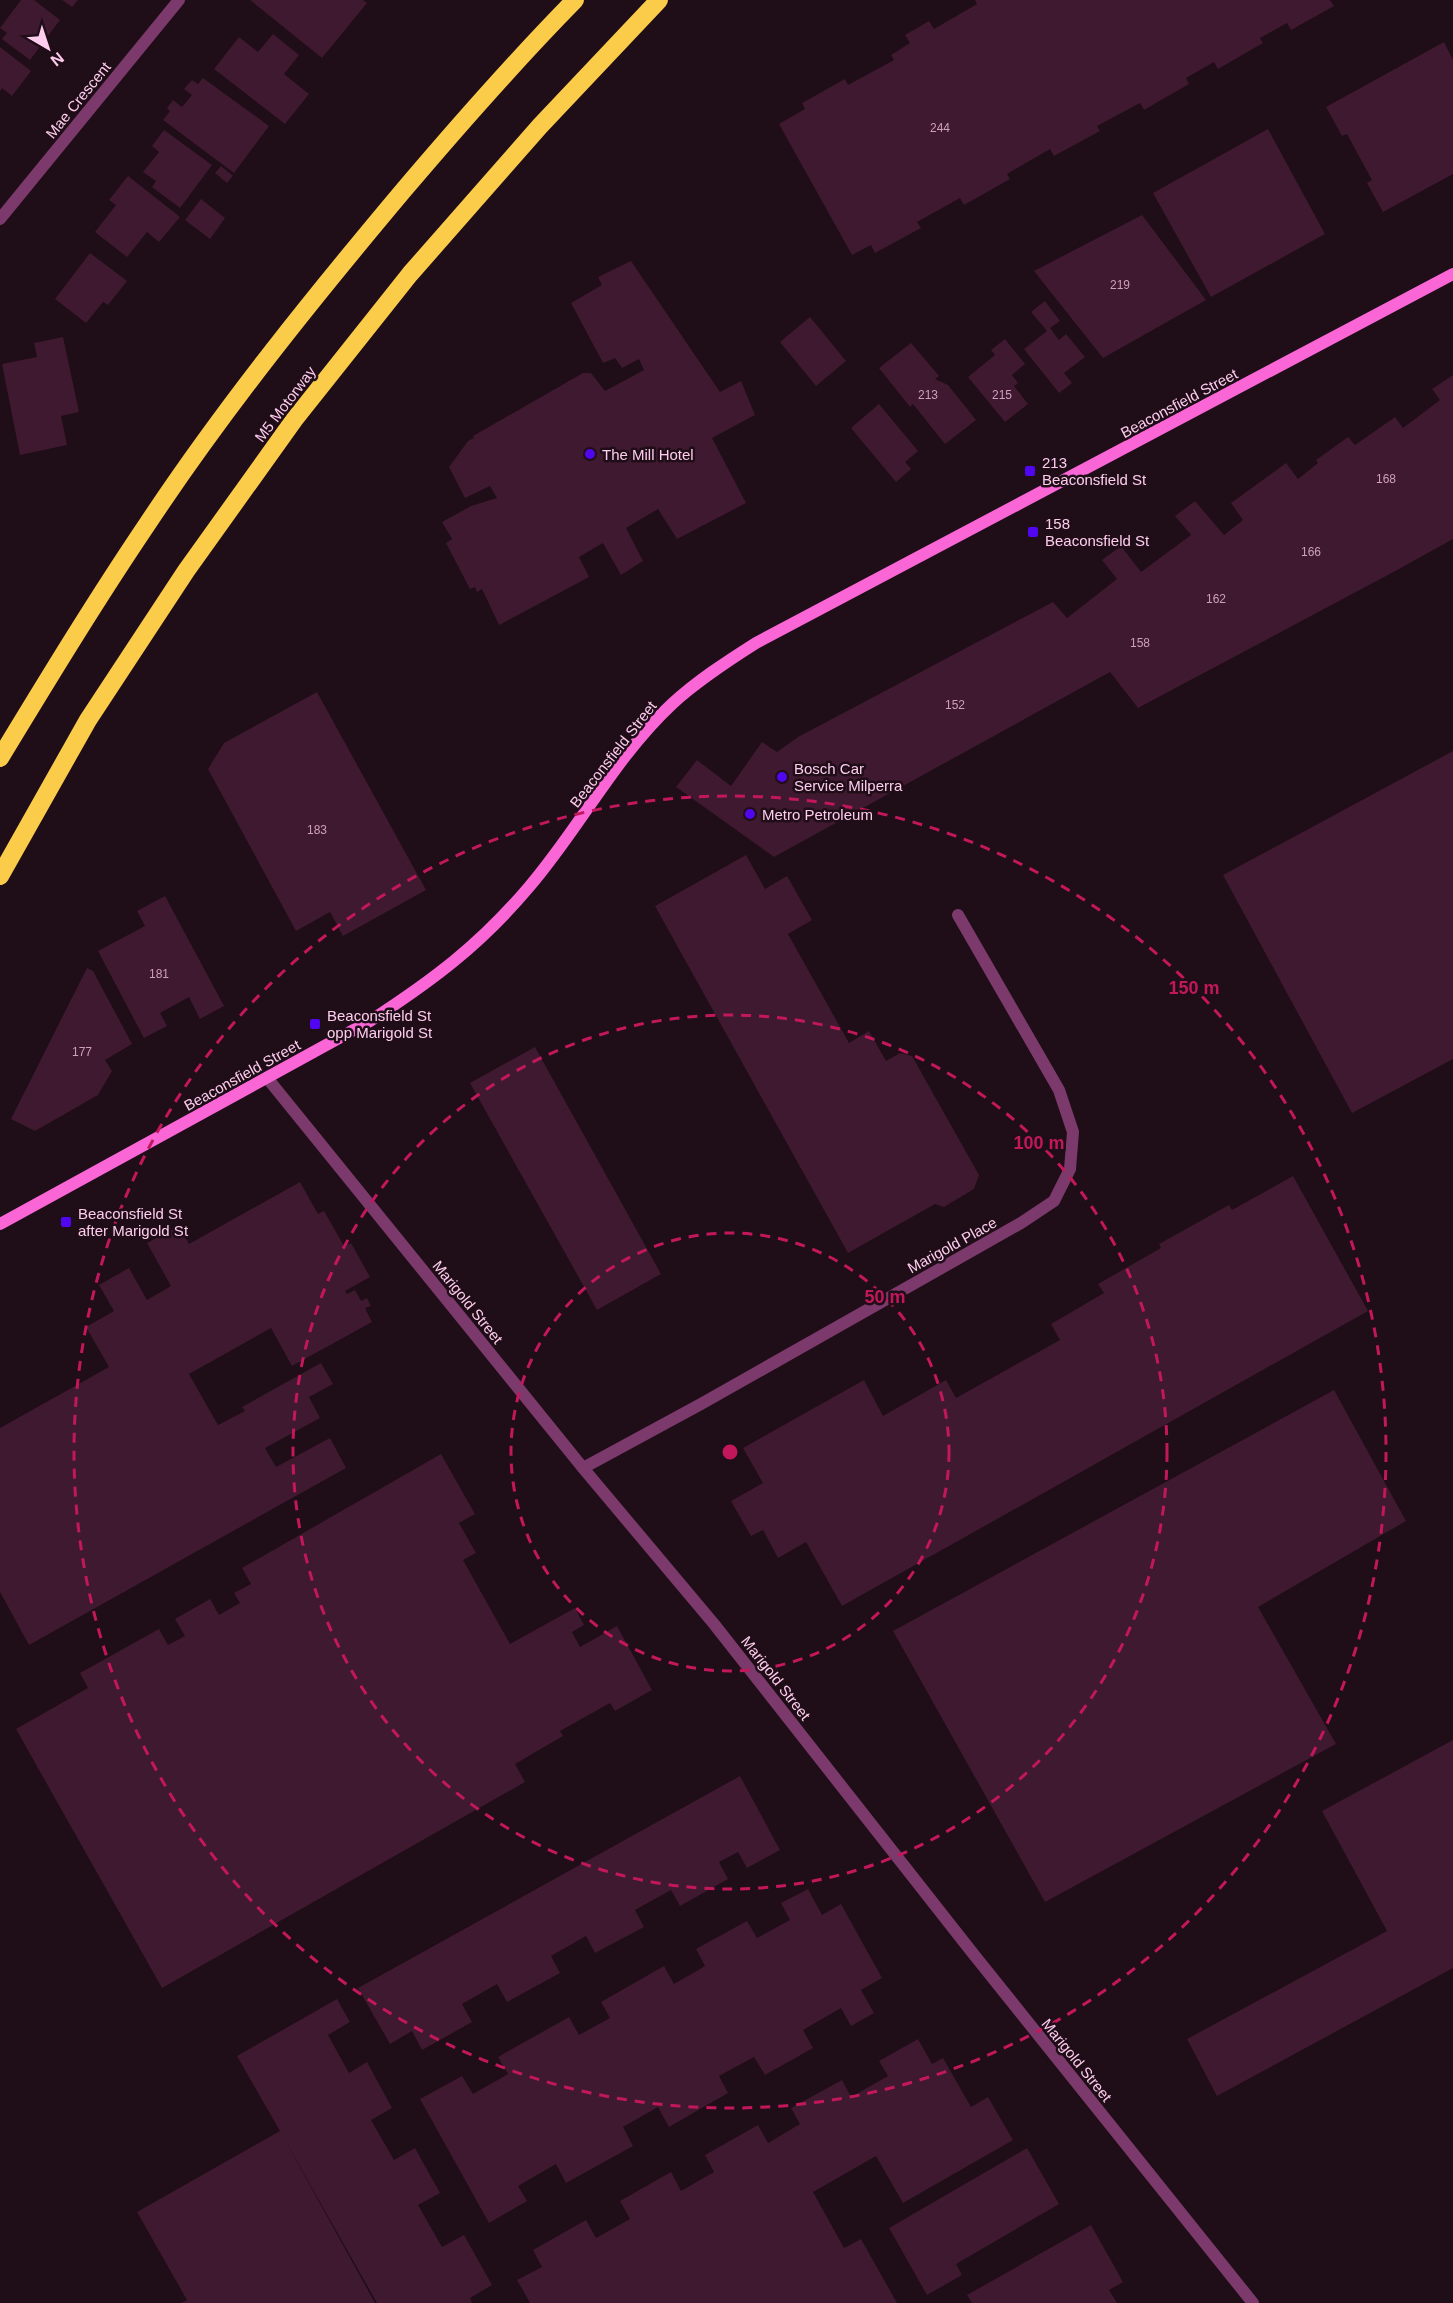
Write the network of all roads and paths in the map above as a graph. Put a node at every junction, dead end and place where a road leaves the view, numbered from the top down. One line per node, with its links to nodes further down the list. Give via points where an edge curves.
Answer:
1 (179, 0): 4 (street, Mae Crescent)
2 (575, 0): 6 (highway, via 442,145 335,272 244,389 149,521)
3 (659, 0): 7 (highway, M5 Motorway, via 540,126 410,274 294,420 186,571 95,710)
4 (0, 219)
5 (1453, 274): 9 (main road, Beaconsfield Street, via 756,643 712,671 671,705 636,744 531,885 467,952 370,1022)
6 (0, 758)
7 (0, 876)
8 (958, 915): 11 (street, Marigold Place, via 1059,1090 1073,1132 1070,1168 1054,1201)
9 (267, 1079): 10 (main road, Beaconsfield Street); 11 (street, Marigold Street)
10 (0, 1224)
11 (583, 1468): 12 (street, Marigold Street, via 714,1624)
12 (1253, 2303)

